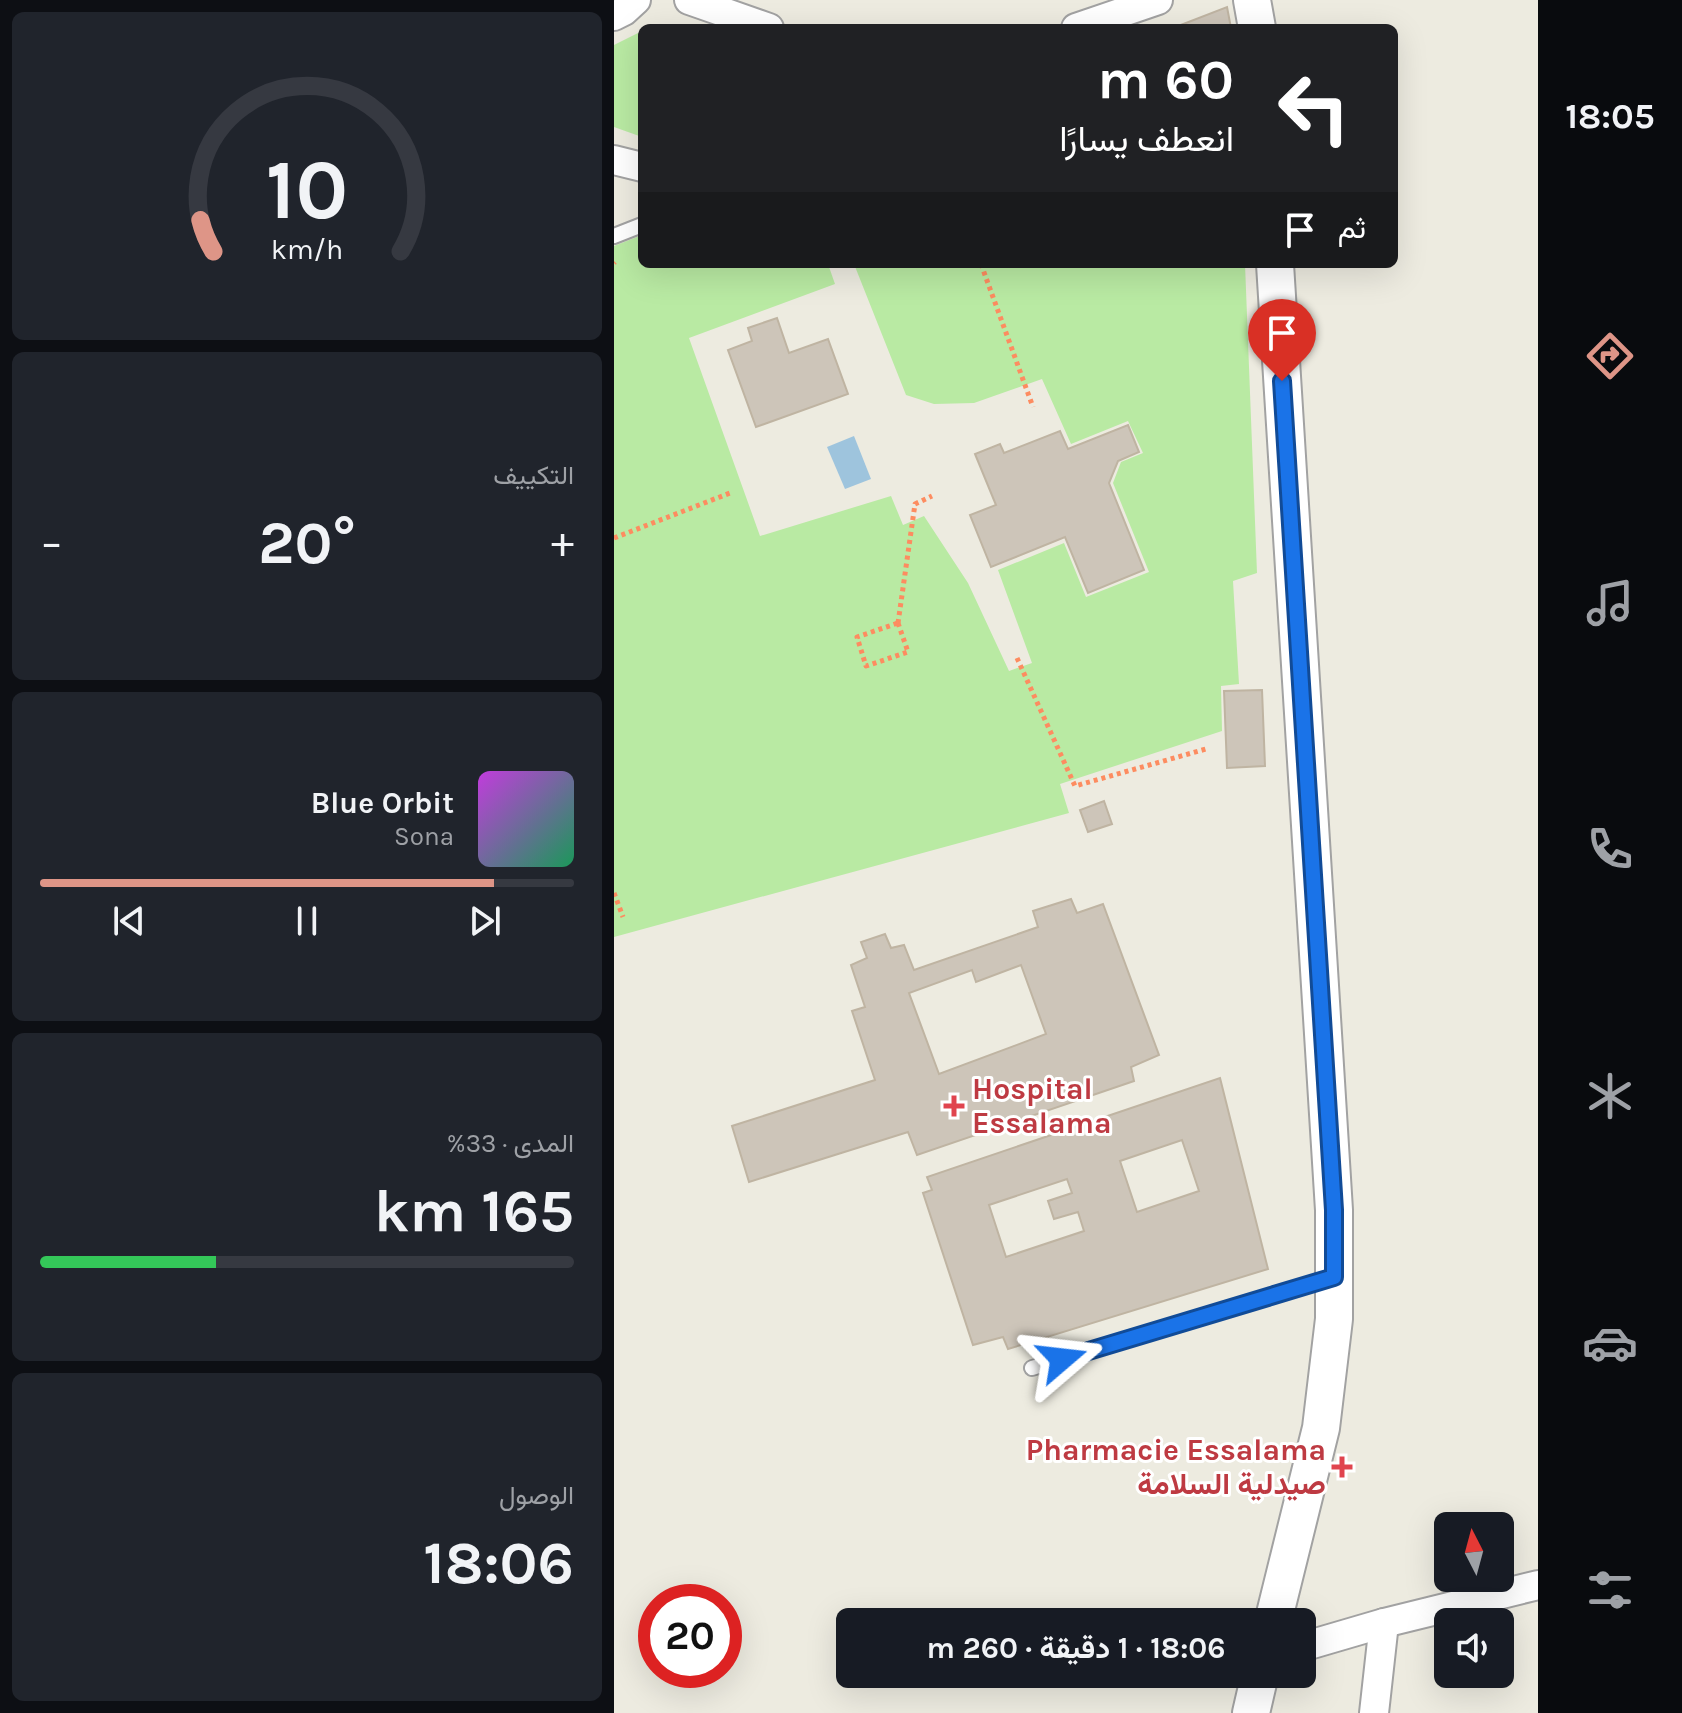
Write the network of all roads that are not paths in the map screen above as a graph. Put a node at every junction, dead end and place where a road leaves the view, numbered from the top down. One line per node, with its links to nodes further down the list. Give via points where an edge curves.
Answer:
1 (636, 0): 5 (street)
2 (689, 0): 6 (street)
3 (1158, 0): 7 (street)
4 (1252, 0): 8 (street)
5 (614, 16)
6 (752, 24)
7 (1088, 24)
8 (1256, 24)
9 (614, 160): 10 (street)
10 (638, 166)
11 (638, 227): 12 (lane)
12 (614, 236)
13 (1275, 268): 14 (street)
14 (1334, 1277): 15 (lane); 17 (street, via 1321,1428)
15 (1032, 1368)
16 (1538, 1585): 18 (street)
17 (1276, 1608)
18 (1384, 1623): 19 (street); 22 (street)
19 (1316, 1643)
20 (1257, 1688): 21 (street)
21 (1251, 1713)
22 (1374, 1713)

